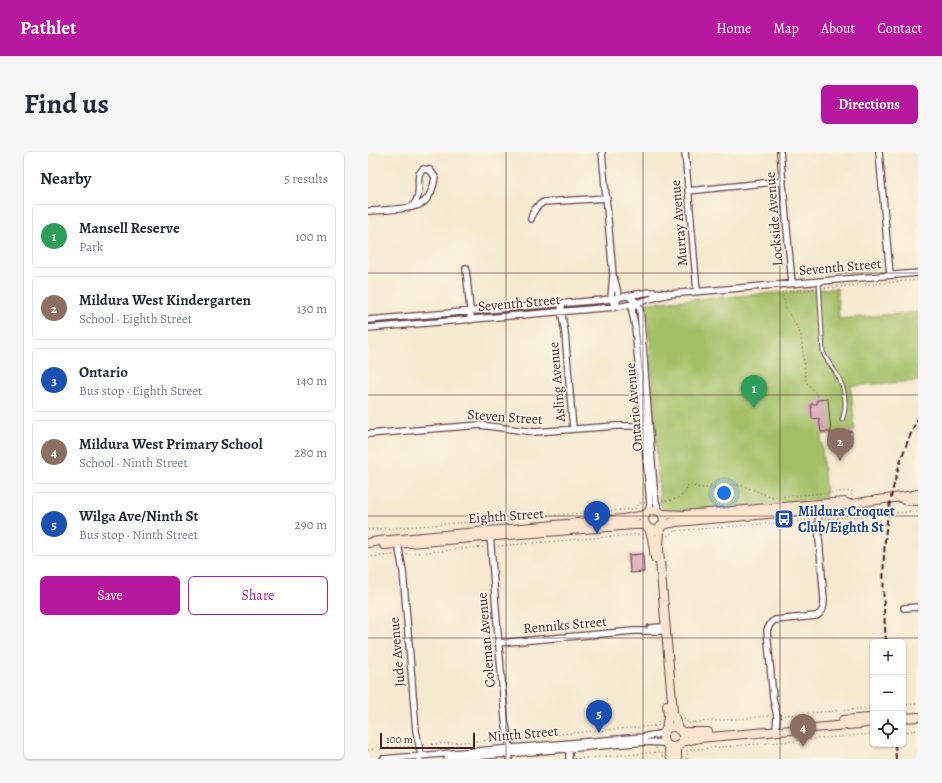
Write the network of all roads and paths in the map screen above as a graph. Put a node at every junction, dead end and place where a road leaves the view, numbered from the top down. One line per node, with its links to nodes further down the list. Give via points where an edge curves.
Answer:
1 (602, 152): 7 (street)
2 (685, 152): 6 (street, Murray Avenue)
3 (780, 152): 5 (street, Lockside Avenue)
4 (879, 152): 13 (street)
5 (783, 181): 6 (street); 17 (street, Lockside Avenue)
6 (688, 190): 19 (street, Murray Avenue)
7 (606, 198): 10 (street, via 544,202 534,211); 14 (street)
8 (412, 207): 8 (street, via 418,199 420,190 419,174 423,169 430,170 435,177 432,191 422,204); 9 (street)
9 (368, 211)
10 (531, 219)
11 (466, 268): 28 (street)
12 (918, 273): 13 (street, Seventh Street)
13 (890, 275): 16 (street, Seventh Street)
14 (613, 276): 23 (street); 24 (street)
15 (918, 280): 18 (path)
16 (819, 281): 17 (street, Seventh Street); 18 (lane)
17 (792, 284): 19 (street, Seventh Street)
18 (819, 288): 33 (path, via 782,292 786,308 801,335 806,382); 34 (lane, via 823,352 842,385 845,407)
19 (697, 291): 21 (street, Seventh Street)
20 (639, 294): 21 (street, Seventh Street); 22 (street, Seventh Street); 25 (street)
21 (669, 294): 25 (street, Seventh Street)
22 (628, 296): 23 (street, Seventh Street); 25 (street)
23 (619, 297): 24 (street, Seventh Street); 27 (street)
24 (612, 299): 26 (street, Seventh Street); 27 (street)
25 (635, 303): 27 (street, Seventh Street); 35 (street, Ontario Avenue, via 640,308)
26 (563, 304): 28 (street, Seventh Street); 29 (street, Asling Avenue)
27 (615, 307): 29 (street, Seventh Street)
28 (470, 312): 30 (street, Seventh Street); 31 (street)
29 (563, 312): 31 (street, Seventh Street); 36 (street, Asling Avenue)
30 (368, 320)
31 (471, 320): 32 (street, Seventh Street)
32 (368, 328)
33 (818, 398)
34 (842, 420)
35 (645, 424): 36 (street, Steven Street); 42 (street, Ontario Avenue); 43 (street, Ontario Avenue)
36 (573, 429): 37 (street, Steven Street, via 535,432 480,424)
37 (368, 434)
38 (822, 493): 43 (path, via 776,497 738,485 704,488 690,484 687,491 679,497)
39 (918, 494): 40 (street)
40 (897, 499): 41 (street); 44 (street)
41 (918, 501)
42 (650, 502): 47 (street, Ontario Avenue); 52 (path, via 640,503 635,509)
43 (656, 502): 48 (street, Ontario Avenue)
44 (864, 502): 45 (street); 48 (street, via 829,502 684,515)
45 (816, 510): 49 (street); 50 (street, via 676,522)
46 (918, 511): 49 (path)
47 (647, 514): 48 (street, via 655,510); 51 (street, via 644,520); 53 (street, Eighth Street)
48 (661, 514): 50 (street, via 664,520)
49 (818, 519): 54 (path, via 674,531 668,536); 67 (street, via 823,610 816,616 775,620 771,622 768,630)
50 (661, 526): 51 (street, via 655,529); 54 (street)
51 (648, 527): 53 (street, Eighth Street, via 633,524); 54 (street)
52 (368, 530)
53 (489, 535): 55 (street, Eighth Street); 57 (street, Coleman Avenue)
54 (656, 537): 57 (path, via 643,538 642,534); 62 (street); 75 (street, via 673,712)
55 (401, 542): 56 (street, Eighth Street, via 380,546); 58 (street, Jude Avenue)
56 (368, 544)
57 (490, 547): 58 (path); 63 (street, Coleman Avenue)
58 (401, 554): 59 (path); 83 (street, Jude Avenue)
59 (368, 557)
60 (918, 607): 61 (street)
61 (904, 608)
62 (661, 629): 63 (street, Renniks Street); 74 (street, via 668,716)
63 (498, 643): 79 (street, Coleman Avenue)
64 (918, 704): 65 (path)
65 (906, 705)
66 (870, 708): 67 (path)
67 (775, 716): 72 (street); 77 (path, via 690,723)
68 (918, 717): 70 (street)
69 (870, 718): 72 (street)
70 (906, 718)
71 (870, 722): 72 (street)
72 (776, 728): 77 (street); 82 (street, via 699,738)
73 (918, 730): 76 (path)
74 (666, 731): 75 (street, via 672,728); 80 (street, Ninth Street); 81 (street, via 663,737)
75 (679, 731): 77 (street); 82 (street, via 682,737)
76 (906, 732)
77 (690, 733)
78 (870, 734): 98 (path, via 687,750)
79 (507, 739): 80 (path, via 654,726); 83 (path); 88 (street, Coleman Avenue)
80 (656, 739): 81 (street, Ninth Street); 84 (street, Ninth Street); 86 (path); 88 (street, Ninth Street)
81 (666, 744): 82 (street, via 674,747); 96 (street)
82 (679, 744): 97 (street)
83 (417, 746): 85 (path); 90 (street, Jude Avenue)
84 (569, 749): 88 (street, Ninth Street); 93 (street)
85 (368, 750)
86 (657, 752): 87 (path); 94 (path)
87 (661, 752)
88 (508, 754): 90 (street, Ninth Street); 92 (street, Ninth Street)
89 (661, 756): 95 (path)
90 (419, 757): 91 (street, Ninth Street)
91 (383, 759)
92 (447, 759)
93 (569, 759)
94 (574, 759)
95 (661, 759)
96 (671, 759)
97 (677, 759)
98 (686, 759)

